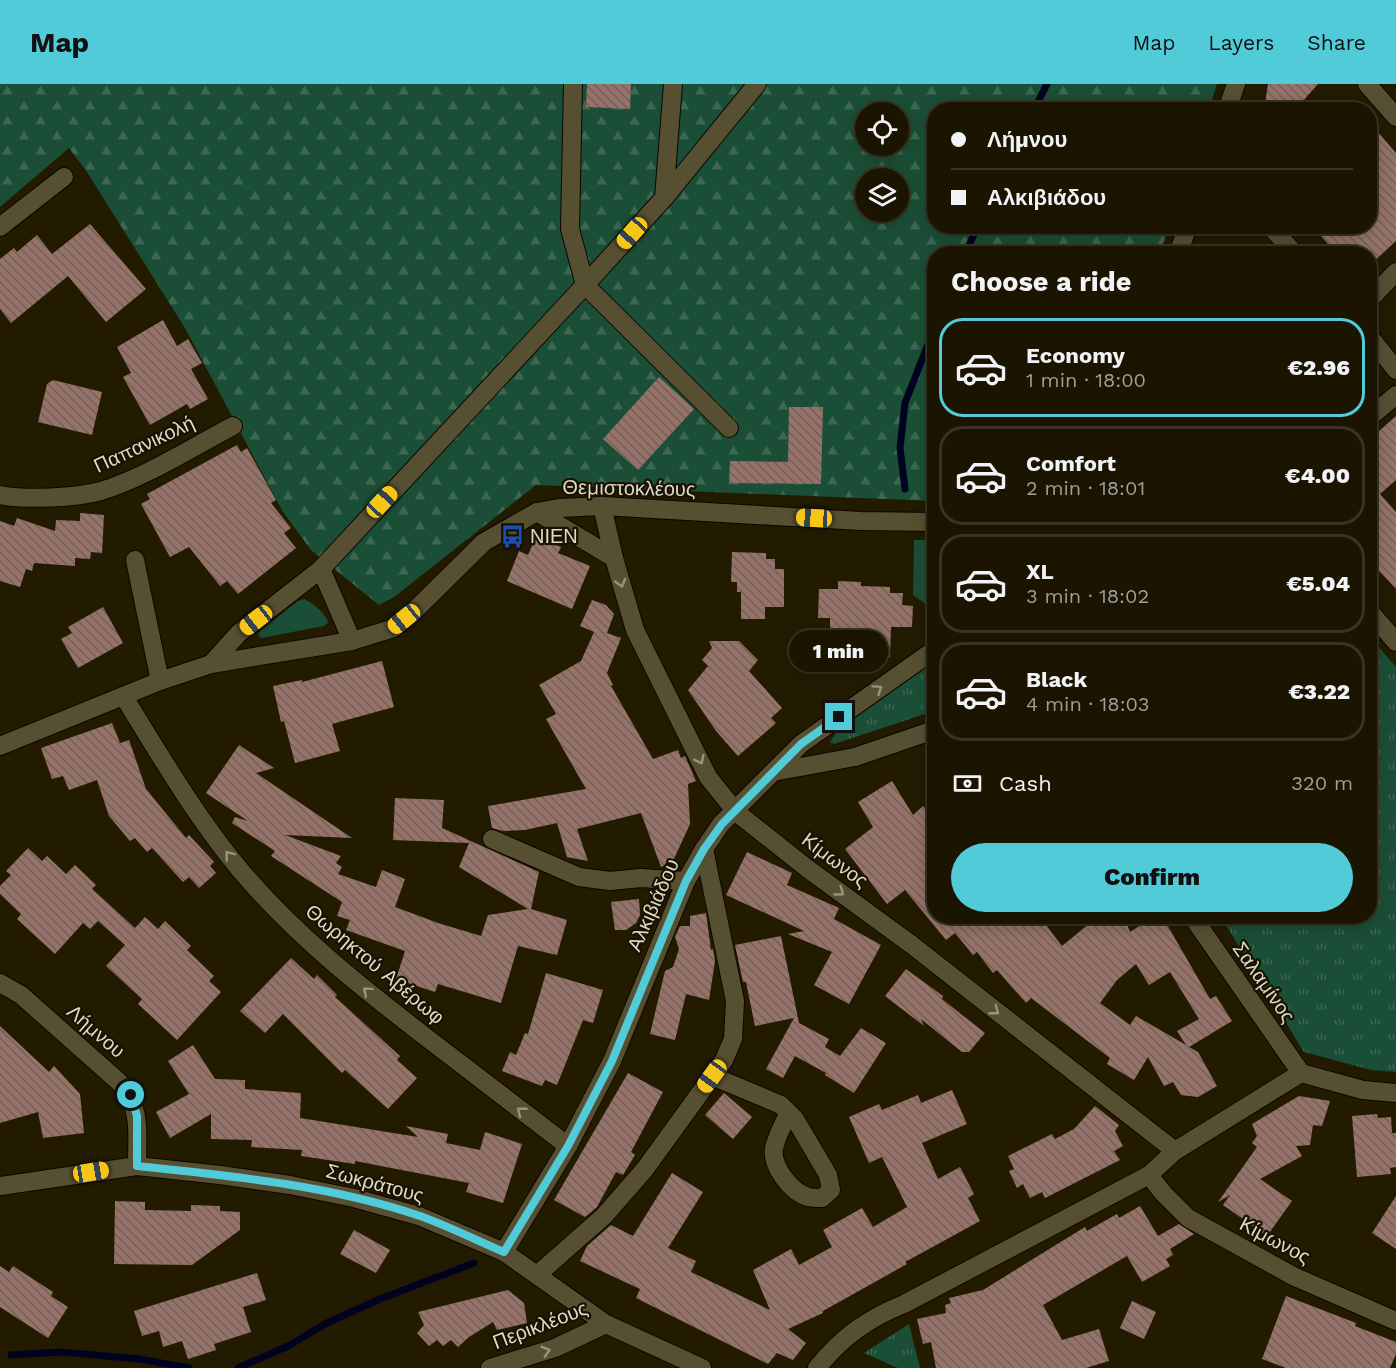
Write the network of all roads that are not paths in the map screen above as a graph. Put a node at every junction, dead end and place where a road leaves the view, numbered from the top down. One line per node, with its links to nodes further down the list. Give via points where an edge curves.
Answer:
1 (573, 84): 14 (street, via 570,229)
2 (673, 84): 9 (street)
3 (757, 84): 9 (street)
4 (1236, 84): 6 (street)
5 (1367, 84): 7 (street)
6 (1230, 102)
7 (1396, 117)
8 (64, 177): 10 (street)
9 (664, 198): 14 (street)
10 (0, 227)
11 (1277, 234): 12 (street)
12 (1287, 246)
13 (1396, 272): 15 (street)
14 (585, 285): 21 (street); 28 (street)
15 (1377, 292)
16 (1377, 347): 17 (street)
17 (1396, 370)
18 (1396, 394): 19 (street)
19 (1377, 411)
20 (233, 426): 22 (street, Παπανικολή, via 98,492 33,498)
21 (729, 428)
22 (0, 495)
23 (602, 506): 24 (street, Θεμιστοκλέους); 25 (street, Θεμιστοκλέους); 26 (street, Κίμωνος)
24 (537, 512): 26 (street); 30 (street, Θεμιστοκλέους, via 484,542 394,628)
25 (927, 522)
26 (614, 558): 39 (street, Κίμωνος, one-way to 39, via 635,630 708,777)
27 (135, 560): 34 (street)
28 (321, 568): 30 (street); 33 (street, via 239,633)
29 (1377, 620): 31 (street)
30 (352, 641): 33 (street, Θεμιστοκλέους)
31 (1396, 642)
32 (927, 655): 38 (street, Αλκιβιάδου, one-way to 32, via 801,744)
33 (211, 664): 34 (street, Θεμιστοκλέους)
34 (160, 681): 35 (street, Θεμιστοκλέους)
35 (124, 697): 37 (street, Θεμιστοκλέους); 49 (street, Θωρηκτού Αβέρωφ, one-way to 35, via 310,943 242,872 205,824)
36 (927, 732): 38 (street, via 855,757)
37 (0, 746)
38 (773, 772): 39 (street, Αλκιβιάδου)
39 (736, 812): 41 (street, Αλκιβιάδου); 50 (street, Κίμωνος, one-way to 50)
40 (492, 839): 42 (street, via 579,877)
41 (704, 849): 42 (street, Αλκιβιάδου); 46 (street, via 735,1001 733,1039)
42 (686, 881): 49 (street, Αλκιβιάδου, via 612,1061)
43 (1198, 924): 45 (street, Σαλαμίνος)
44 (0, 983): 51 (street, Λήμνου, via 21,995 131,1095 137,1116)
45 (1301, 1073): 47 (street, via 1363,1090); 50 (street)
46 (712, 1076): 48 (street, via 781,1105); 55 (street, via 611,1208)
47 (1396, 1093)
48 (789, 1113)
49 (568, 1146): 54 (street, Αλκιβιάδου)
50 (1175, 1151): 52 (street)
51 (137, 1166): 53 (street, Σωκράτους); 54 (street, Σωκράτους, via 232,1176 354,1198 420,1216)
52 (1149, 1175): 56 (street, Κίμωνος, via 1188,1218 1293,1276); 60 (street, via 877,1315 849,1334)
53 (0, 1186)
54 (504, 1252): 55 (street, Σωκράτους)
55 (537, 1275): 57 (street, Σωκράτους)
56 (1396, 1321)
57 (606, 1324): 58 (street, Περικλέους, one-way to 57, via 555,1348); 59 (street, Σωκράτους)
58 (490, 1368)
59 (702, 1368)
60 (817, 1368)

